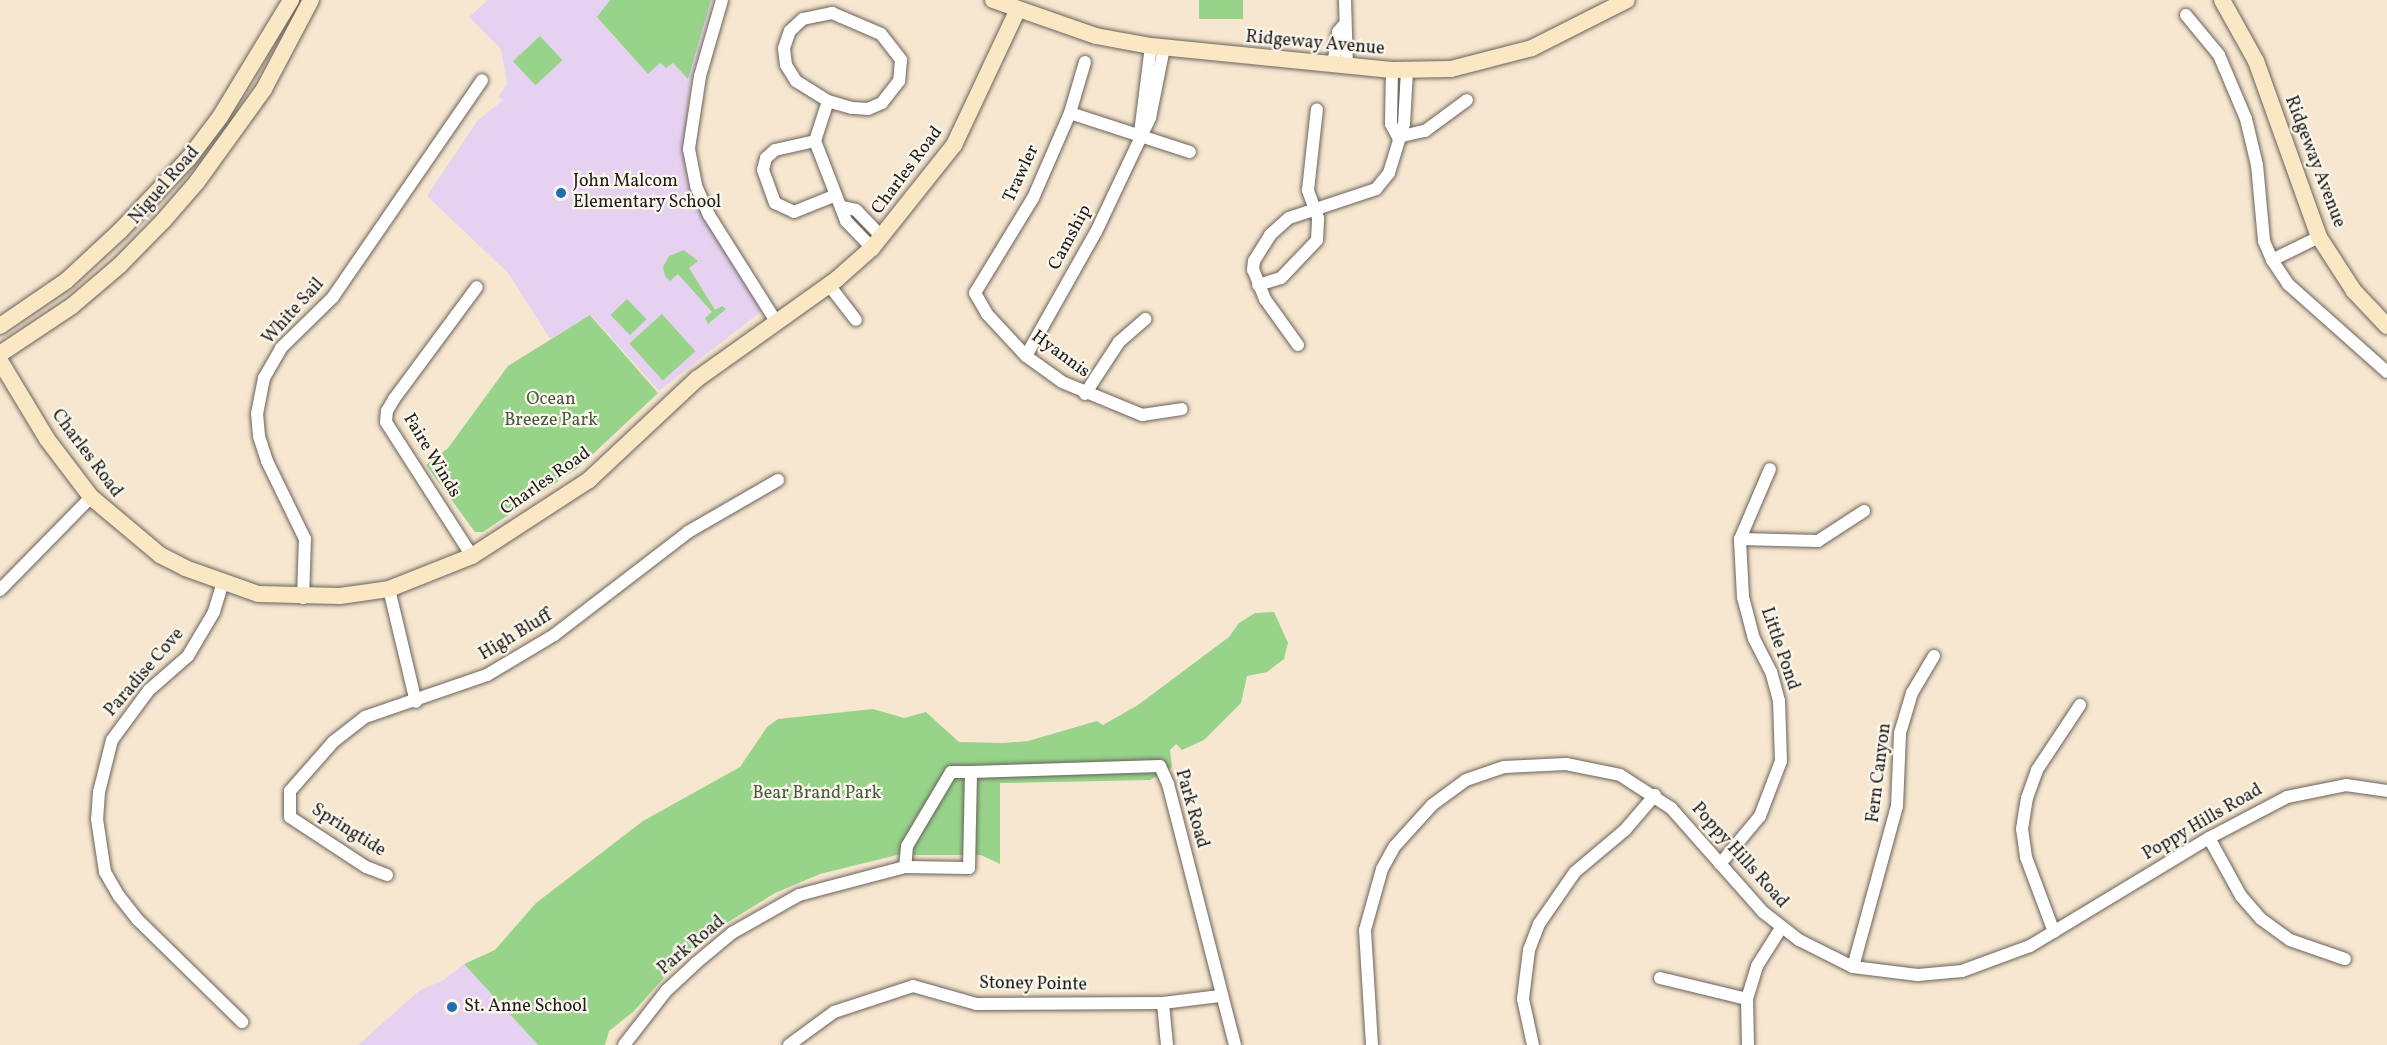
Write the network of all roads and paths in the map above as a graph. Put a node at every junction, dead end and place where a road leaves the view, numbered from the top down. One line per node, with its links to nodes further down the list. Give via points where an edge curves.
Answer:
1 (291, 0): 35 (street, Niguel Road, via 220,117 189,158 66,281)
2 (311, 0): 38 (street, Niguel Road, via 264,89 171,212 120,265 72,306)
3 (722, 0): 32 (street, via 700,76 689,149 696,186 709,214)
4 (993, 0): 8 (street, Ridgeway Avenue)
5 (1345, 0): 12 (street, via 1345,24 1338,32)
6 (1627, 0): 13 (street, Ridgeway Avenue, via 1532,48 1451,69)
7 (2222, 0): 25 (street, Ridgeway Avenue, via 2256,61)
8 (1018, 9): 10 (street, Ridgeway Avenue, via 1096,36); 26 (street, Charles Road, via 954,145)
9 (2186, 15): 27 (street, via 2219,55 2246,119 2258,165 2264,241)
10 (1158, 47): 12 (street, Ridgeway Avenue); 19 (street, Camship)
11 (1085, 62): 18 (street, Trawler)
12 (1340, 66): 13 (street, Ridgeway Avenue)
13 (1399, 70): 20 (street, via 1391,124)
14 (482, 80): 53 (street, White Sail, via 333,297 281,348 264,378 257,414 259,436 305,539)
15 (828, 100): 15 (street, via 796,81 786,65 784,48 790,32 803,19 832,13 881,34 901,60 902,71 891,95 868,109); 21 (street)
16 (1467, 100): 20 (street, via 1425,131)
17 (1317, 110): 24 (street, via 1308,177)
18 (1070, 113): 19 (street); 31 (street, Trawler, via 1033,198)
19 (1140, 133): 22 (street); 39 (street, Camship, via 1096,232)
20 (1398, 137): 24 (street, via 1395,162 1376,189)
21 (815, 141): 23 (street); 23 (street, via 775,150 766,158 763,170 775,204 795,212)
22 (1190, 152)
23 (836, 195): 26 (street, via 843,207 856,210)
24 (1314, 210): 28 (street, via 1289,218 1263,243 1254,261); 28 (street, via 1319,231 1313,248 1281,278)
25 (2319, 237): 27 (street); 36 (street, Ridgeway Avenue, via 2354,291)
26 (877, 243): 30 (street, Charles Road)
27 (2272, 260): 41 (street, via 2288,284)
28 (1258, 285): 37 (street, via 1272,312)
29 (477, 287): 49 (street, Faire Winds, via 394,399 386,422)
30 (826, 287): 32 (street, Charles Road); 34 (street)
31 (975, 293): 39 (street, Hyannis, via 987,314)
32 (772, 316): 49 (street, Charles Road, via 589,480)
33 (1145, 319): 42 (street, via 1119,342)
34 (852, 321)
35 (0, 326)
36 (2387, 326)
37 (1298, 345)
38 (0, 354)
39 (1026, 356): 42 (street, Hyannis)
40 (0, 361): 46 (street, Charles Road, via 47,439)
41 (2387, 372)
42 (1085, 394): 43 (street, Hyannis, via 1142,414)
43 (1182, 409)
44 (1770, 469): 48 (street, Little Pond)
45 (778, 480): 55 (street, High Bluff, via 688,532 554,635 487,675)
46 (91, 497): 50 (street); 51 (street, Charles Road, via 160,555)
47 (1864, 511): 48 (street, via 1818,541)
48 (1740, 540): 62 (street, Little Pond, via 1743,597 1754,639 1771,672 1779,700 1781,761 1760,816)
49 (472, 556): 52 (street, Charles Road)
50 (2, 582)
51 (223, 582): 53 (street, Charles Road, via 258,594); 73 (street, Paradise Cove, via 214,612 188,656 149,690 112,740 99,792 97,819 105,872 119,896 138,920)
52 (389, 589): 53 (street, Charles Road); 55 (street)
53 (303, 598)
54 (1934, 656): 68 (street, Fern Canyon, via 1912,693 1900,733 1897,806)
55 (416, 702): 60 (street, High Bluff, via 365,717 333,741 290,791)
56 (2080, 705): 66 (street, via 2037,770 2026,798 2022,829 2026,857)
57 (971, 772): 63 (street, Park Road, via 951,772 907,846); 63 (street, Park Road, via 969,868); 70 (street, Park Road, via 1160,766 1168,784)
58 (2387, 791): 61 (street, Poppy Hills Road, via 2346,785 2305,791 2269,805)
59 (1655, 795): 62 (street, Poppy Hills Road, via 1688,824); 78 (street, Poppy Hills Road, via 1620,775 1541,764 1482,774 1432,805 1395,846 1370,905 1365,930); 79 (street, via 1624,830 1575,872 1539,924 1528,950 1523,999)
60 (290, 817): 64 (street, Springtide, via 366,867)
61 (2209, 838): 66 (street, Poppy Hills Road); 67 (street, via 2241,897 2261,919 2290,940)
62 (1720, 864): 65 (street, Poppy Hills Road)
63 (905, 867): 74 (street, Park Road, via 799,895 760,916 696,963)
64 (387, 875)
65 (1781, 928): 68 (street, Poppy Hills Road); 71 (street, via 1757,966)
66 (2054, 932): 68 (street, Poppy Hills Road, via 2007,957 1962,971 1918,975)
67 (2345, 959)
68 (1853, 967)
69 (1660, 978): 71 (street)
70 (1220, 996): 72 (street, Stoney Pointe); 77 (street, Park Road)
71 (1747, 999): 80 (street)
72 (1163, 1004): 75 (street, Stoney Pointe, via 976,1004 913,986 834,1012); 76 (street)
73 (242, 1022)
74 (624, 1045)
75 (789, 1045)
76 (1167, 1045)
77 (1235, 1045)
78 (1372, 1045)
79 (1533, 1045)
80 (1748, 1045)

